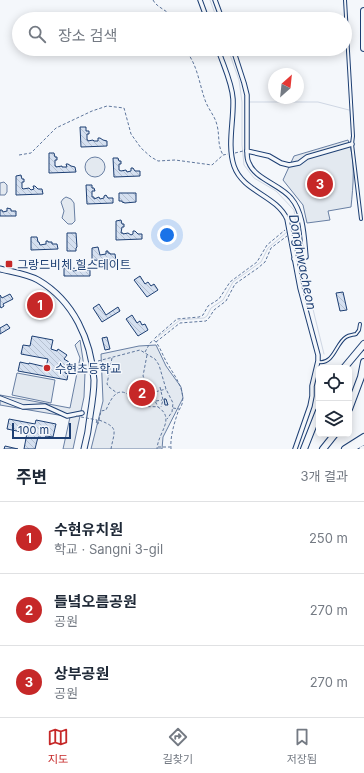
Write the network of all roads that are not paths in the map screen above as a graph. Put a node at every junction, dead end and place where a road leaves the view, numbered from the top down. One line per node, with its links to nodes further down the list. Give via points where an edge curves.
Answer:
1 (200, 0): 5 (street)
2 (216, 0): 6 (street)
3 (345, 0): 7 (lane)
4 (364, 11): 8 (highway)
5 (204, 12)
6 (220, 12)
7 (346, 12)
8 (364, 48)
9 (220, 56): 15 (street, via 232,90 234,166 249,185 278,205 285,213)
10 (235, 56): 13 (street, via 247,95)
11 (348, 56): 12 (lane)
12 (352, 144): 13 (street, via 289,165 258,152); 14 (lane)
13 (246, 151): 15 (street, via 248,163 254,171 286,192 299,212 306,257)
14 (361, 219)
15 (295, 259): 19 (street)
16 (0, 269): 30 (street, via 32,278 43,284 65,302 80,325 94,378 94,396)
17 (360, 324): 19 (lane, via 358,332 345,337 327,360)
18 (362, 346): 21 (highway)
19 (318, 361): 31 (street, via 310,406)
20 (364, 362): 23 (highway)
21 (346, 365)
22 (0, 398): 24 (street, via 23,407 45,406 67,416)
23 (352, 401)
24 (82, 413)
25 (316, 419): 32 (highway)
26 (333, 437): 33 (highway)
27 (364, 437): 29 (highway)
28 (364, 442): 29 (street)
29 (352, 447): 34 (highway)
30 (84, 449)
31 (295, 449)
32 (304, 449)
33 (323, 449)
34 (345, 449)

